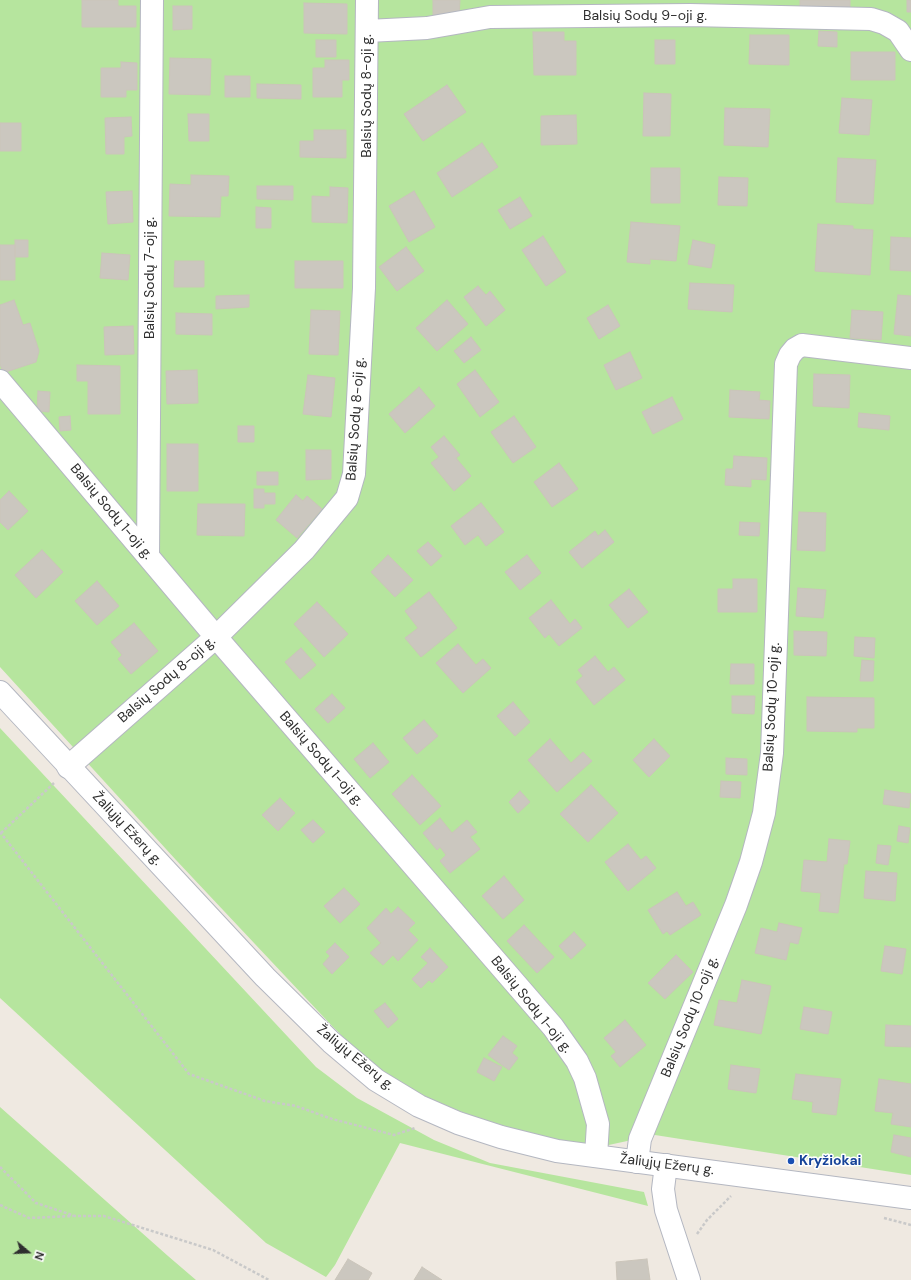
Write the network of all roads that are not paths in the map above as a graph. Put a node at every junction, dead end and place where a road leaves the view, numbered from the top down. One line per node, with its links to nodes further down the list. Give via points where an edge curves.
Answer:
1 (152, 0): 7 (street, Balsių Sodų 7-oji g.)
2 (367, 0): 3 (street, Balsių Sodų 8-oji g.)
3 (367, 30): 4 (street, Balsių Sodų 9-oji g., via 427,28 490,18 690,15 871,18 898,31); 8 (street, Balsių Sodų 8-oji g., via 364,288 352,486 347,498 304,550)
4 (911, 50)
5 (911, 358): 12 (street, Balsių Sodų 10-oji g., via 802,345 795,349 786,364 772,753 764,813 736,905 640,1139)
6 (0, 381): 7 (street, Balsių Sodų 1-oji g.)
7 (148, 556): 8 (street, Balsių Sodų 1-oji g.)
8 (216, 637): 10 (street, Balsių Sodų 8-oji g.); 11 (street, Balsių Sodų 1-oji g., via 553,1026 577,1061 585,1078 598,1124)
9 (0, 692): 10 (street, Žaliųjų Ežerų g.)
10 (63, 775): 11 (street, Žaliųjų Ežerų g., via 331,1042 376,1080 419,1106 458,1123 557,1151)
11 (596, 1156): 12 (street, Žaliųjų Ežerų g.)
12 (637, 1162): 13 (street, Žaliųjų Ežerų g.)
13 (666, 1165): 14 (street, Žaliųjų Ežerų g.); 15 (street, via 663,1189 666,1210)
14 (911, 1198)
15 (689, 1280)

